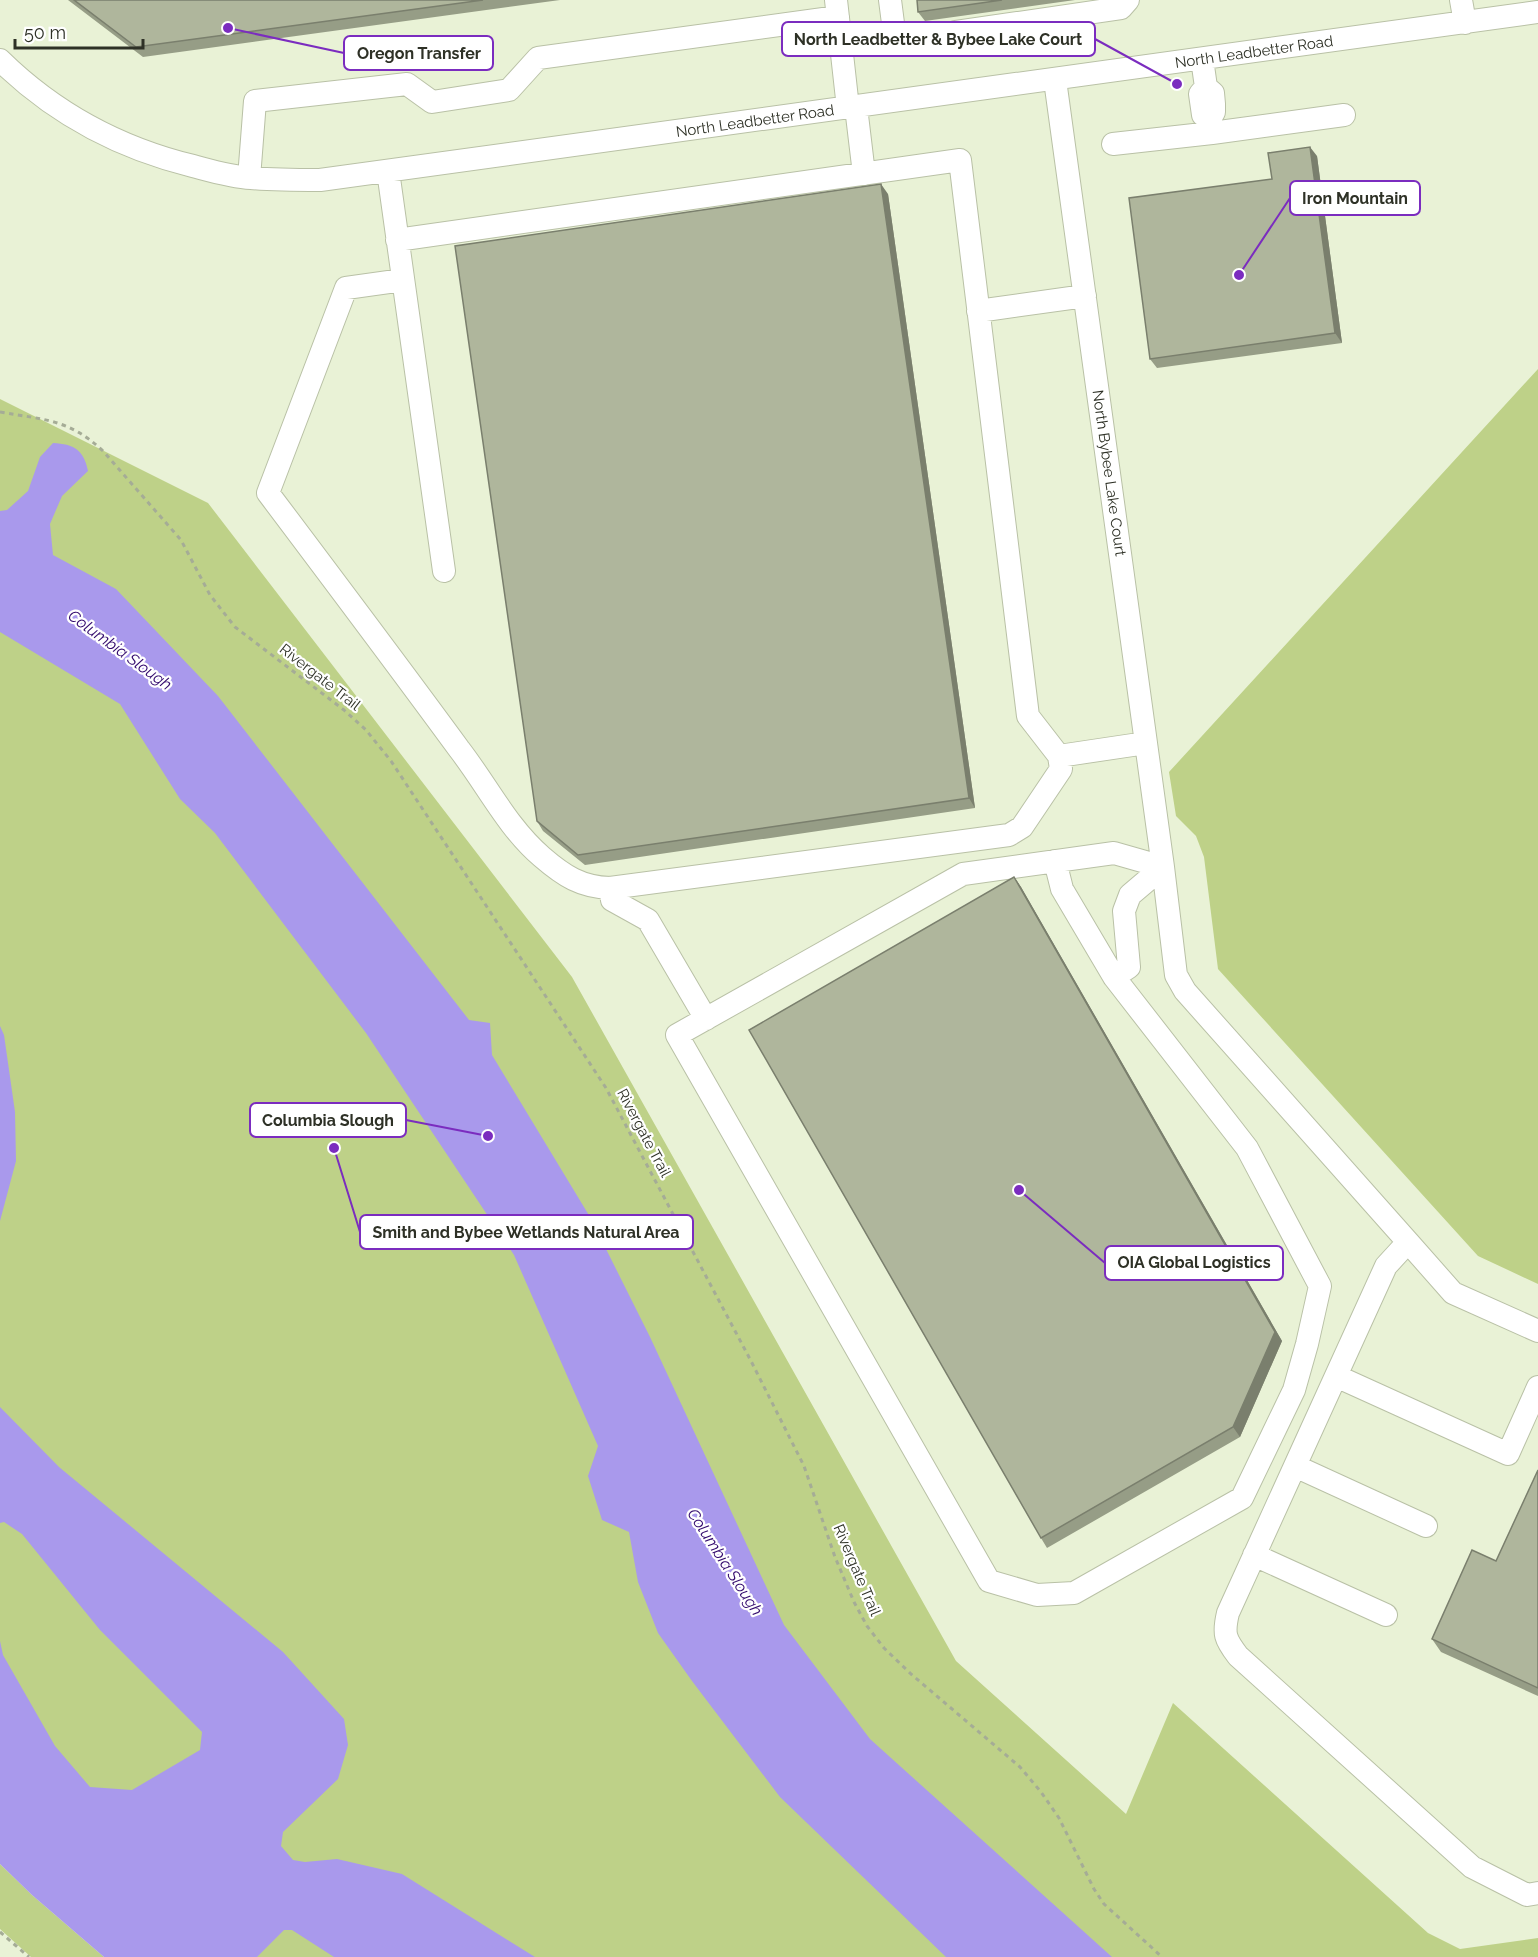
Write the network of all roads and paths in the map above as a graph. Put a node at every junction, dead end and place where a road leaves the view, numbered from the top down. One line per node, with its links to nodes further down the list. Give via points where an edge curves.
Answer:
1 (890, 0): 5 (street, via 894,31)
2 (1128, 0): 7 (street, via 1121,8)
3 (1461, 0): 6 (street)
4 (1538, 12): 6 (street, North Leadbetter Road)
5 (839, 18): 11 (street); 17 (street, via 538,58 509,90 432,102 407,84 255,101)
6 (1465, 22): 8 (street, North Leadbetter Road)
7 (956, 32)
8 (1202, 59): 10 (street, North Leadbetter Road); 13 (street, via 1206,87 1200,94 1200,106)
9 (0, 60): 17 (street, North Leadbetter Road, via 72,118 128,147 174,162)
10 (1055, 80): 11 (street, North Leadbetter Road); 20 (street, North Bybee Lake Court)
11 (852, 107): 15 (street, North Leadbetter Road); 16 (street)
12 (1344, 115): 13 (street)
13 (1211, 126): 14 (street)
14 (1113, 144)
15 (388, 171): 17 (street, North Leadbetter Road, via 320,180); 18 (street)
16 (864, 174): 18 (street); 21 (street, via 960,160)
17 (249, 178)
18 (397, 240): 19 (street)
19 (403, 280): 23 (street); 28 (street, via 346,288 268,493 471,765 509,824 569,878 590,887)
20 (1085, 296): 21 (street); 24 (street, North Bybee Lake Court)
21 (978, 310): 25 (street, via 1028,716)
22 (0, 411): 42 (path, Rivergate Trail, via 64,424 90,438 181,540 210,595 235,627 344,710 391,761 606,1088 804,1466 835,1557 867,1626 924,1686 1020,1767 1059,1818 1104,1904)
23 (444, 571)
24 (1146, 743): 25 (street); 27 (street, North Bybee Lake Court)
25 (1059, 756): 28 (street, via 1061,769 1048,790 1023,827 1009,835)
26 (1055, 861): 27 (street, via 1114,853); 29 (street, via 1062,889); 30 (street, via 963,874)
27 (1163, 867): 29 (street, via 1130,895 1124,911 1129,968); 31 (street, North Bybee Lake Court, via 1176,975 1185,991)
28 (610, 888): 30 (street, via 612,900 648,920)
29 (1114, 977): 30 (street, via 1247,1148 1320,1286 1294,1390 1242,1498 1074,1593 1037,1595 989,1581 677,1035)
30 (706, 1019)
31 (1408, 1242): 32 (street, North Bybee Lake Court, via 1453,1293); 33 (street, via 1386,1266)
32 (1538, 1331)
33 (1336, 1376): 34 (street, via 1508,1454); 35 (street)
34 (1538, 1387)
35 (1295, 1466): 36 (street); 37 (street)
36 (1426, 1526)
37 (1254, 1555): 38 (street); 39 (street, via 1224,1631 1238,1656 1472,1867 1527,1895)
38 (1386, 1616)
39 (1538, 1893)
40 (0, 1932): 41 (path)
41 (29, 1957)
42 (1162, 1957)

